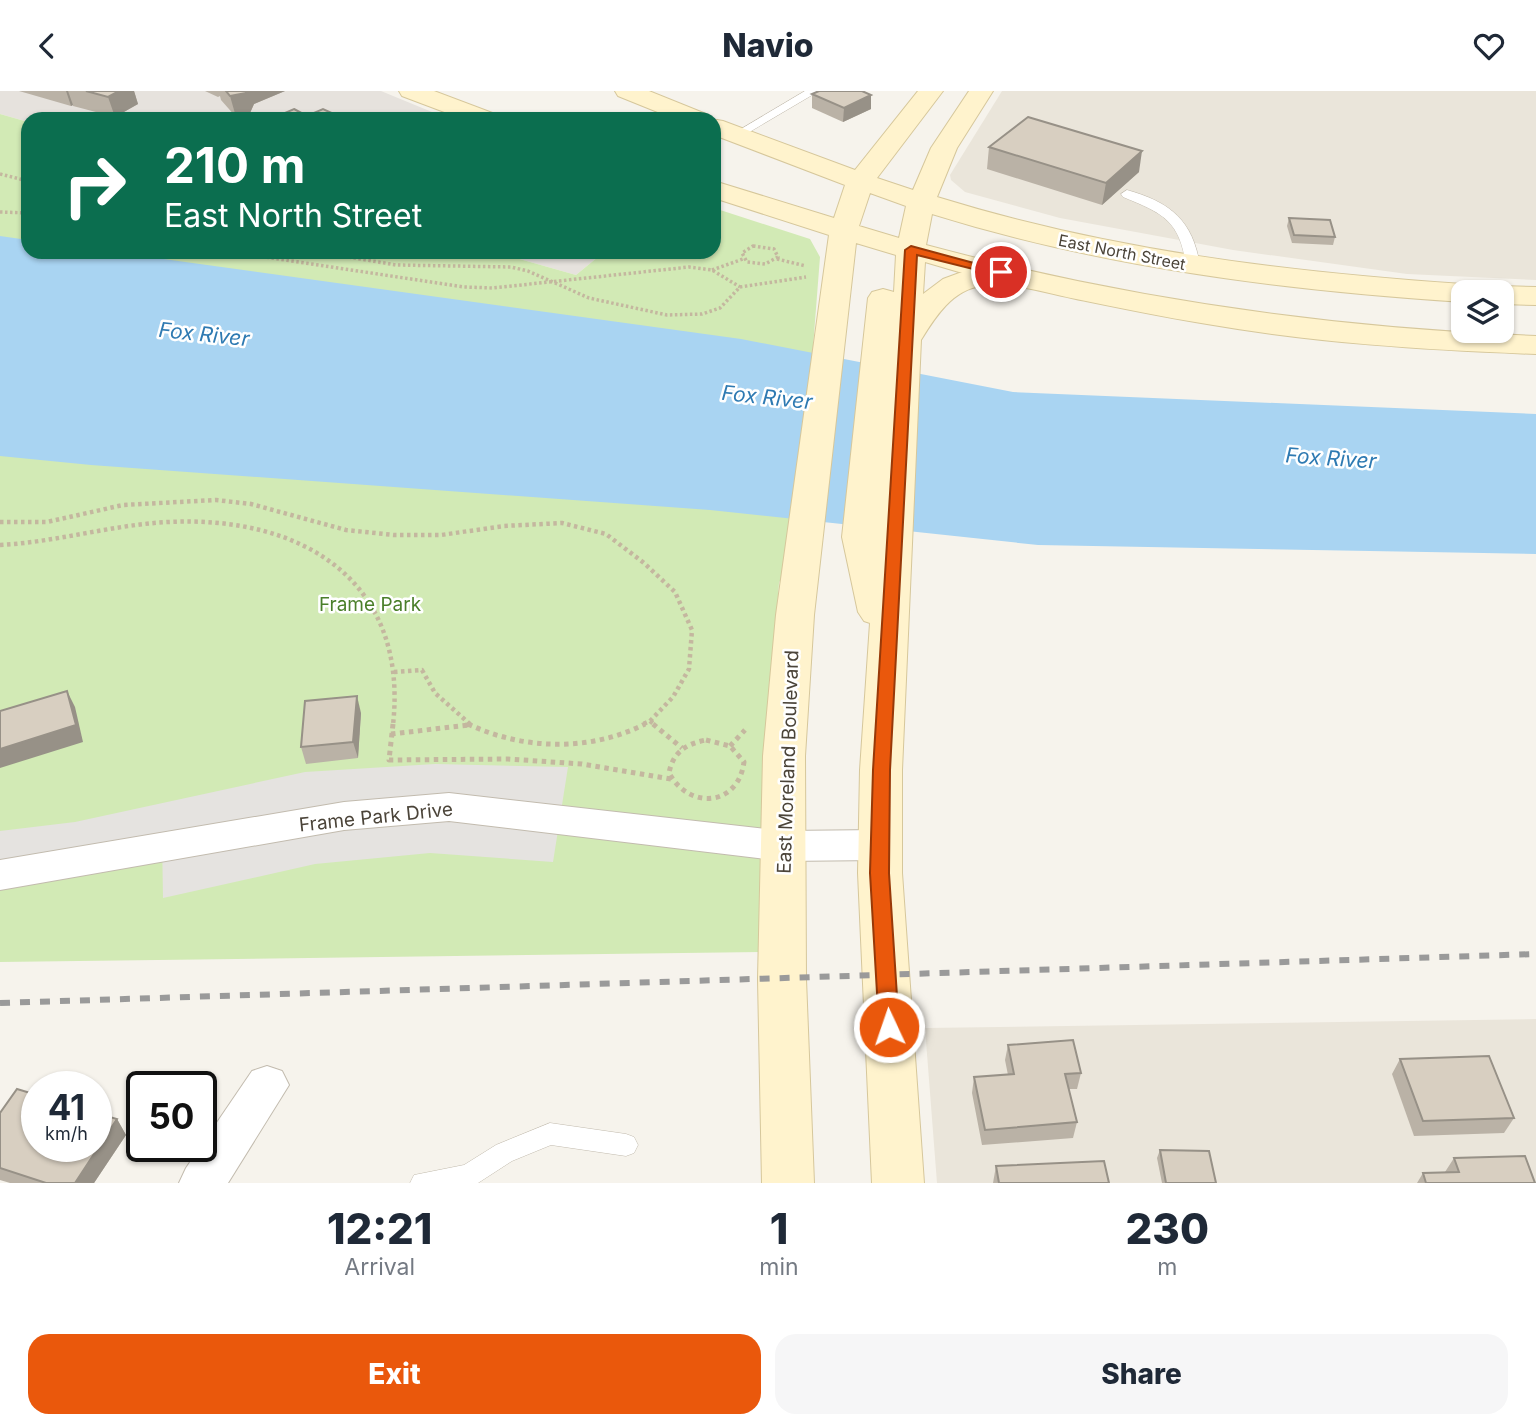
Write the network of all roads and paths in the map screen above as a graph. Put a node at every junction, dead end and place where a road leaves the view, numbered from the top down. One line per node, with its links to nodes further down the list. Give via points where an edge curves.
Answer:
1 (411, 91): 6 (main road)
2 (627, 91): 7 (main road)
3 (813, 91): 8 (lane)
4 (930, 91): 11 (main road, East Moreland Boulevard)
5 (981, 91): 16 (main road, via 944,148)
6 (467, 112)
7 (679, 112)
8 (726, 131): 11 (main road, East North Street)
9 (0, 174): 10 (path)
10 (21, 179)
11 (860, 182): 16 (main road); 16 (main road, East North Street); 17 (main road, East Moreland Boulevard)
12 (721, 191): 17 (main road)
13 (1127, 194): 24 (lane, via 1182,224 1192,247)
14 (0, 212): 15 (path)
15 (21, 213)
16 (906, 228): 17 (main road); 24 (main road, East North Street, via 1041,236); 28 (main road, East North Street); 31 (main road, via 1194,281 1326,296); 35 (main road)
17 (844, 229): 46 (main road, East Moreland Boulevard, via 795,615 784,756)
18 (762, 237): 19 (path)
19 (764, 246): 22 (path, via 748,248); 23 (path, via 777,251)
20 (278, 259): 29 (path, via 464,287)
21 (361, 259): 29 (path, via 396,265 512,267)
22 (743, 259): 23 (path, via 758,265); 26 (path)
23 (776, 259): 25 (path)
24 (1193, 266): 31 (main road, East North Street, via 1338,285)
25 (812, 267)
26 (712, 270): 29 (path, via 670,267); 30 (path)
27 (811, 276): 30 (path)
28 (1020, 277): 35 (main road, via 955,283); 36 (main road, East North Street, via 1144,304 1334,334)
29 (553, 282): 30 (path, via 589,298 667,315 702,314 720,308)
30 (740, 287)
31 (1420, 290): 32 (main road, East North Street)
32 (1451, 292)
33 (1514, 295): 34 (main road)
34 (1536, 296)
35 (891, 342): 45 (main road, via 877,538 887,658)
36 (1536, 345)
37 (0, 523): 40 (path, via 47,522 123,505 216,501 251,504 346,530 394,535 562,523 606,534 675,592 692,630 689,670 673,697)
38 (0, 545): 39 (path, via 167,521 213,522 294,542 338,565 364,595 385,629)
39 (394, 672): 41 (path, via 422,670 435,693); 42 (path)
40 (650, 721): 41 (path, via 625,734 570,746 531,743); 43 (path)
41 (470, 726): 42 (path)
42 (391, 734): 44 (path, via 389,760 508,759 582,764)
43 (681, 748): 44 (path, via 669,764); 44 (path, via 693,742 719,741 739,753 745,772 734,790 712,798 689,795)
44 (671, 779)
45 (880, 845): 46 (street, Frame Park Drive); 53 (main road)
46 (783, 846): 47 (street, Frame Park Drive, via 449,807 344,816); 52 (main road, East Moreland Boulevard)
47 (0, 875)
48 (267, 1085): 51 (street)
49 (626, 1145): 50 (lane, via 550,1134 504,1153 468,1176)
50 (437, 1182)
51 (202, 1183)
52 (788, 1183)
53 (898, 1183)

